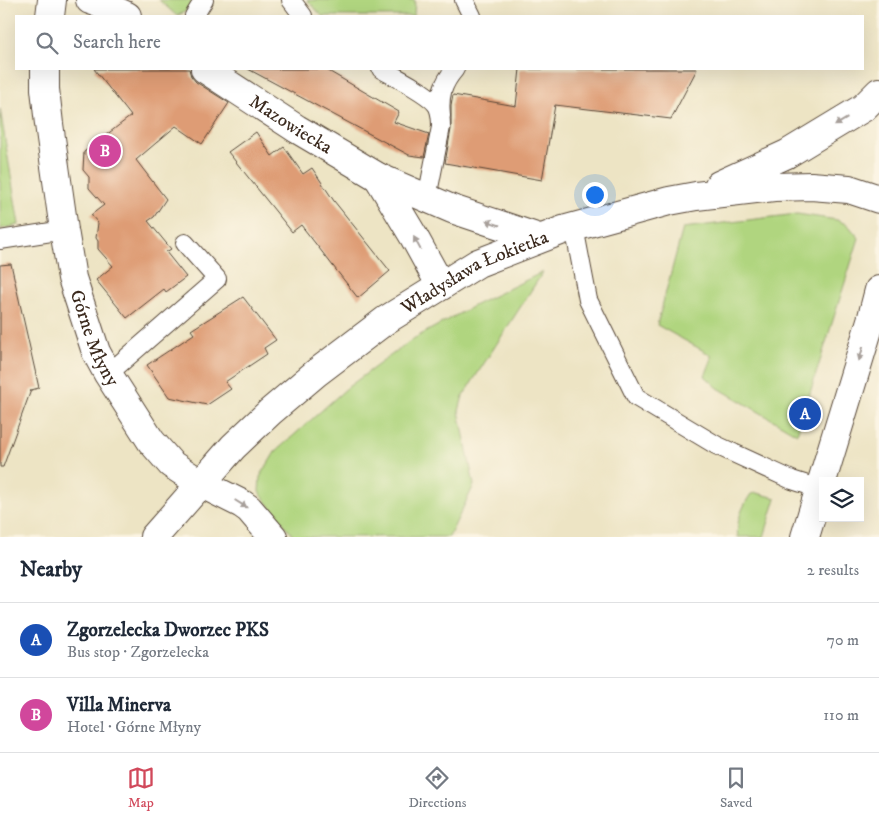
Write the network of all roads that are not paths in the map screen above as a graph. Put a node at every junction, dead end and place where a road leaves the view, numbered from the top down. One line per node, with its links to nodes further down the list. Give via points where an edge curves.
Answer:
1 (52, 0): 6 (street)
2 (90, 0): 7 (street)
3 (204, 0): 8 (lane)
4 (291, 0): 9 (lane)
5 (464, 0): 10 (lane)
6 (50, 15)
7 (125, 15)
8 (195, 15)
9 (302, 15)
10 (472, 15)
11 (45, 70): 22 (street, Górne Młyny)
12 (207, 70): 17 (street, Mazowiecka)
13 (383, 70): 16 (lane, via 430,98)
14 (454, 70): 16 (lane, via 442,87)
15 (879, 92): 18 (street, one-way to 18, via 863,108 787,154)
16 (441, 116): 19 (lane)
17 (378, 177): 19 (street, Mazowiecka); 26 (street, Mazowiecka, one-way to 17)
18 (696, 196): 20 (street, Władysława Łokietka, via 811,186 849,189); 21 (street, Władysława Łokietka)
19 (427, 198): 23 (street, Mazowiecka, one-way to 19)
20 (879, 199)
21 (574, 227): 23 (street, Władysława Łokietka); 31 (lane, via 588,300 636,398 716,446)
22 (64, 230): 24 (lane); 28 (street, Górne Młyny, via 72,278 86,324)
23 (539, 238): 26 (street, Władysława Łokietka, via 478,263)
24 (0, 240)
25 (185, 243): 28 (lane, via 217,279)
26 (441, 286): 30 (street, Władysława Łokietka, via 386,320 316,373 247,434)
27 (879, 290): 29 (street, one-way to 29)
28 (108, 374): 30 (street, Górne Młyny, via 151,441 171,464)
29 (824, 477)
30 (200, 483): 33 (street, Władysława Łokietka); 34 (street, Górne Młyny, one-way to 34, via 242,504)
31 (819, 489)
32 (819, 492): 35 (street)
33 (154, 537)
34 (273, 537)
35 (805, 537)

